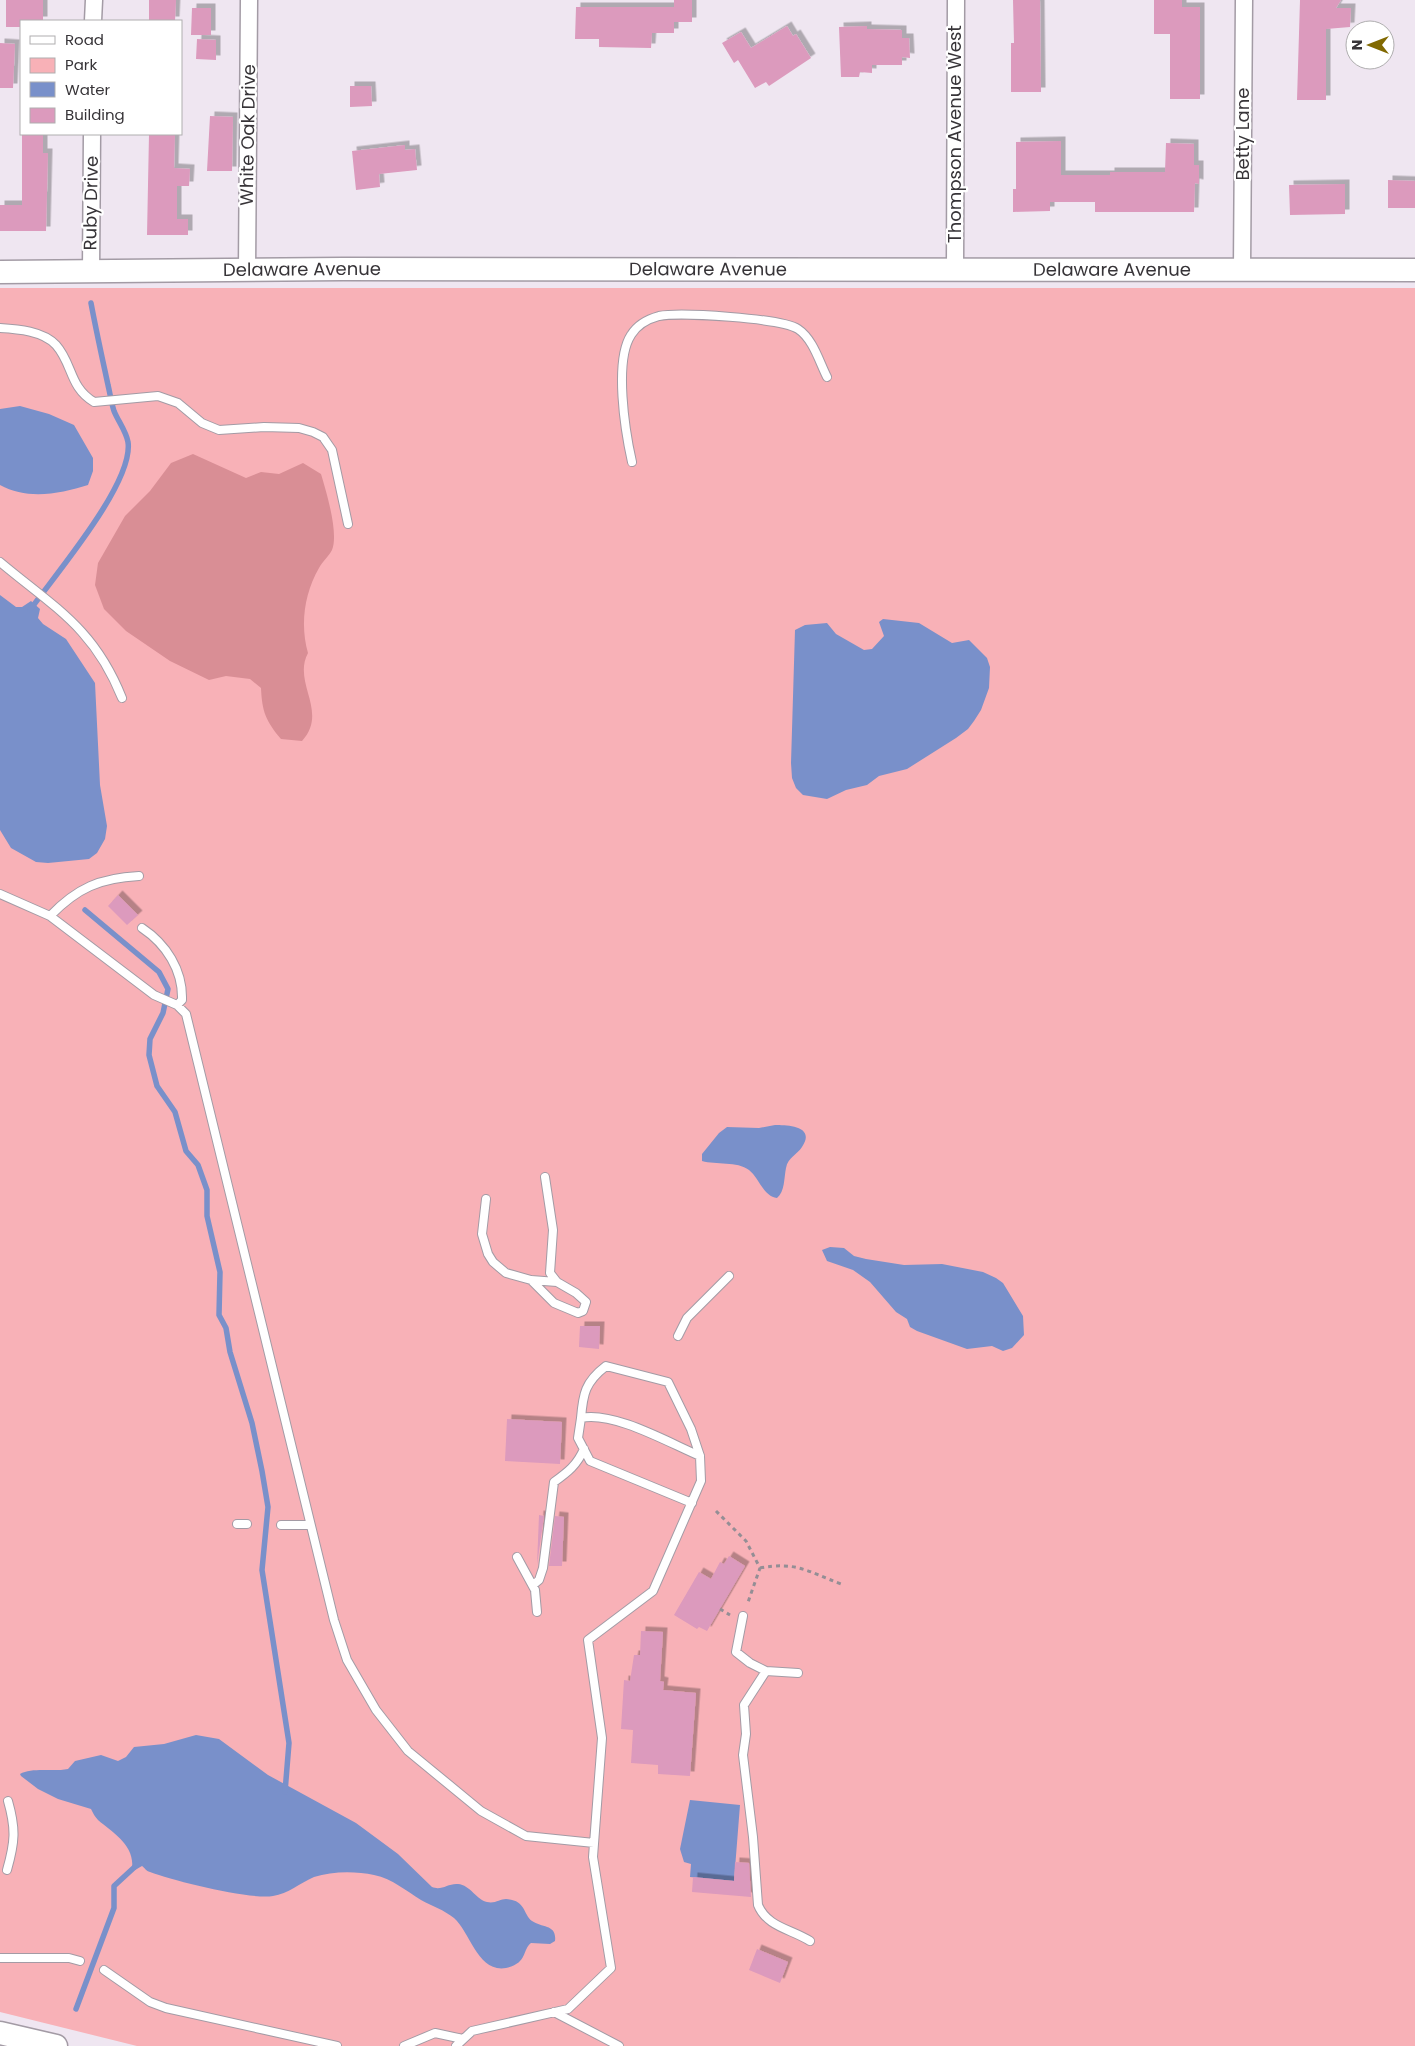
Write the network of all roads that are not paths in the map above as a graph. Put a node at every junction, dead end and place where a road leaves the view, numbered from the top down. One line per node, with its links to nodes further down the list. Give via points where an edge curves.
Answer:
1 (94, 0): 5 (street)
2 (250, 0): 10 (street, White Oak Drive)
3 (956, 0): 7 (street, Thompson Avenue West)
4 (1244, 0): 8 (street, Betty Lane)
5 (93, 20)
6 (92, 135): 12 (street, Ruby Drive)
7 (955, 269): 8 (street, Delaware Avenue); 10 (street, Delaware Avenue)
8 (1242, 269): 9 (street, Delaware Avenue)
9 (1415, 270)
10 (246, 271): 12 (street, Delaware Avenue)
11 (0, 272): 12 (street, Delaware Avenue)
12 (90, 272)
13 (0, 328): 16 (lane, via 41,335 55,344 79,391 94,402 158,396 178,403 202,423 219,430 299,428 324,437 332,450)
14 (827, 377): 15 (lane, via 809,339 797,328 777,321 678,315 659,316 643,322 631,334 624,350 624,416)
15 (632, 462)
16 (348, 524)
17 (0, 562): 18 (lane, via 69,617 110,669)
18 (122, 698)
19 (138, 876): 21 (lane, via 119,877 87,886 70,896)
20 (0, 894): 21 (lane)
21 (50, 916): 23 (lane, via 154,995)
22 (142, 928): 23 (lane, via 164,947 180,974 182,1000)
23 (177, 1005): 37 (lane, via 186,1014 189,1024)
24 (545, 1177): 28 (lane, via 553,1230 549,1266)
25 (486, 1198): 27 (lane, via 482,1234 488,1254 506,1273)
26 (729, 1276): 29 (lane, via 687,1318)
27 (531, 1280): 28 (lane); 28 (lane, via 554,1303 578,1313 583,1311 586,1302 582,1297)
28 (557, 1282)
29 (678, 1336)
30 (582, 1418): 31 (lane, via 578,1438); 32 (lane, via 595,1416 615,1420); 32 (lane, via 583,1395 594,1375 606,1366 668,1382)
31 (584, 1449): 33 (lane, via 590,1460); 39 (lane, via 569,1472 554,1482 543,1568 539,1580)
32 (700, 1456): 33 (lane, via 701,1481)
33 (692, 1503): 45 (lane, via 653,1591 588,1640 602,1738)
34 (237, 1524): 35 (lane)
35 (247, 1524)
36 (281, 1525): 37 (lane)
37 (310, 1525): 45 (lane, via 347,1660 376,1710 408,1751 481,1812 526,1836)
38 (517, 1557): 39 (lane)
39 (532, 1585): 40 (lane)
40 (537, 1612)
41 (743, 1616): 42 (lane, via 736,1652)
42 (766, 1671): 43 (lane); 47 (lane, via 744,1705 746,1734 743,1755 758,1905 769,1922)
43 (798, 1673)
44 (8, 1801): 46 (lane, via 15,1830)
45 (594, 1843): 51 (lane, via 593,1857 611,1968 568,2009)
46 (7, 1870)
47 (810, 1941)
48 (0, 1958): 49 (lane, via 69,1958)
49 (80, 1961)
50 (104, 1970): 55 (lane, via 150,2002 166,2008)
51 (554, 2012): 53 (lane, via 472,2031); 58 (lane)
52 (0, 2033): 54 (street)
53 (463, 2039): 56 (lane, via 435,2033); 57 (lane)
54 (56, 2046)
55 (337, 2046)
56 (404, 2046)
57 (456, 2046)
58 (619, 2046)

